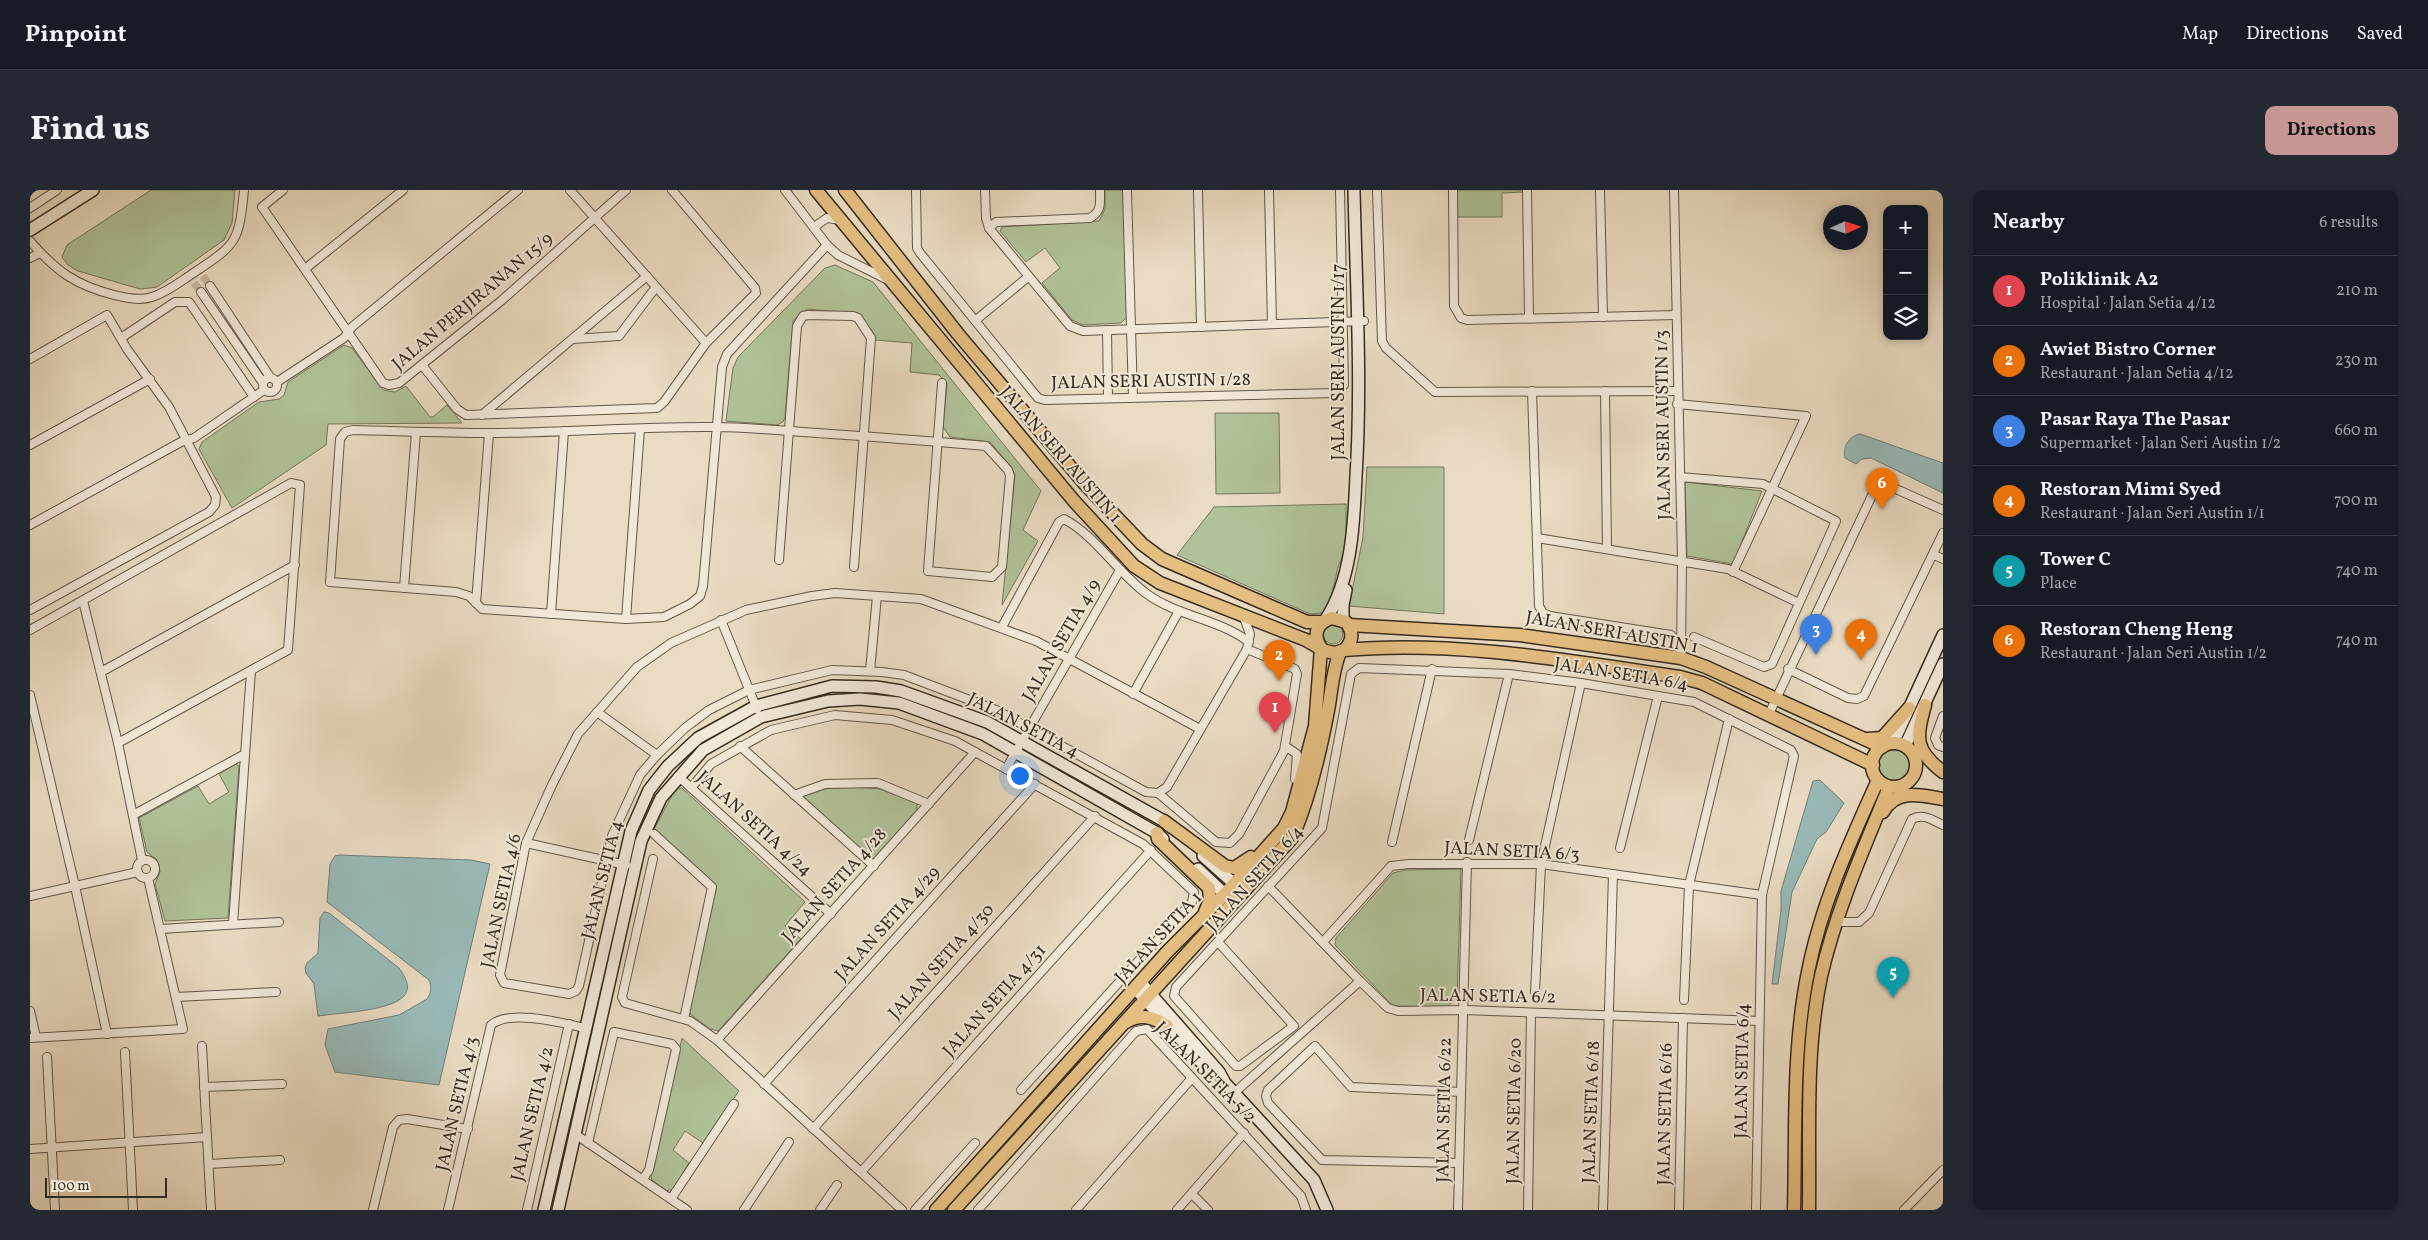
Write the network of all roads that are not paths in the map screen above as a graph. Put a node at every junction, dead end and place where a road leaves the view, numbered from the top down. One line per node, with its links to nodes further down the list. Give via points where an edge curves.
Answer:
1 (57, 190): 27 (street)
2 (93, 190): 33 (street)
3 (244, 190): 36 (street, via 234,242 201,273 151,298 123,297 95,290 73,281)
4 (283, 190): 38 (street, JALAN PERJIRANAN 15/9, via 262,207)
5 (403, 190): 38 (street)
6 (518, 190): 55 (street)
7 (570, 190): 29 (street)
8 (626, 190): 29 (street, JALAN PERJIRANAN 15/9)
9 (672, 190): 58 (street, via 756,292)
10 (785, 190): 31 (street)
11 (816, 190): 28 (main road, JALAN SERI AUSTIN 1)
12 (916, 190): 48 (street, JALAN SERI AUSTIN 1/28, via 917,248)
13 (985, 190): 32 (street)
14 (1100, 190): 32 (street, via 1100,208 1090,218 996,222)
15 (1127, 190): 53 (street)
16 (1198, 190): 52 (street)
17 (1269, 190): 51 (street)
18 (1340, 190): 50 (street)
19 (1354, 190): 49 (street, JALAN SERI AUSTIN 1/17)
20 (1362, 190): 49 (street, JALAN SERI AUSTIN 1/17)
21 (1377, 190): 68 (street, via 1382,341 1386,348 1435,392)
22 (1452, 190): 47 (street, via 1454,306 1457,313 1467,320)
23 (1527, 190): 47 (street)
24 (1600, 190): 46 (street)
25 (1674, 190): 45 (street, JALAN SERI AUSTIN 1/3)
26 (846, 191): 28 (main road); 110 (main road, JALAN SERI AUSTIN 1, via 958,334 1084,483 1142,544 1162,559 1307,622)
27 (30, 208)
28 (831, 208): 30 (main road, JALAN SERI AUSTIN 1)
29 (596, 219): 39 (street); 60 (street, JALAN PERJIRANAN 15/9)
30 (842, 221): 31 (street, via 827,218); 41 (main road, JALAN SERI AUSTIN 1)
31 (814, 227): 35 (street)
32 (989, 228): 40 (street)
33 (30, 230)
34 (30, 241): 36 (street)
35 (827, 245): 41 (street, via 838,255); 74 (street, via 726,354)
36 (40, 253): 37 (street)
37 (30, 258)
38 (305, 268): 55 (street, JALAN PERJIRANAN 15/9)
39 (647, 276): 43 (street); 57 (street)
40 (1028, 277): 48 (street); 54 (street, via 1070,326 1084,331)
41 (891, 282): 107 (main road, JALAN SERI AUSTIN 1, via 1074,501 1134,566 1160,583)
42 (210, 286): 61 (street)
43 (656, 287): 57 (street, via 619,336); 58 (street)
44 (201, 292): 65 (street)
45 (1676, 315): 46 (street); 67 (street, JALAN SERI AUSTIN 1/3)
46 (1603, 317): 47 (street)
47 (1529, 318)
48 (976, 320): 70 (street, JALAN SERI AUSTIN 1/28, via 1038,398)
49 (1361, 321): 50 (street); 110 (street, JALAN SERI AUSTIN 1/17, via 1353,536 1333,608); 111 (street, JALAN SERI AUSTIN 1/17, via 1366,410 1358,534 1343,605)
50 (1343, 322): 51 (street); 71 (street, JALAN SERI AUSTIN 1/28, via 1344,385 1336,393)
51 (1272, 324): 52 (street)
52 (1201, 327): 53 (street)
53 (1131, 329): 54 (street); 71 (street)
54 (1108, 330): 70 (street)
55 (348, 331): 60 (street, JALAN PERJIRANAN 15/9, via 384,384 399,383); 63 (street, via 344,338)
56 (121, 338): 59 (street, via 107,316); 62 (street); 69 (street, via 175,302 189,302)
57 (573, 338): 73 (street)
58 (706, 343): 73 (street, via 657,408)
59 (30, 359)
60 (422, 365): 73 (street, via 461,413)
61 (270, 377): 63 (street); 65 (street)
62 (150, 378): 81 (street); 83 (street)
63 (277, 382): 65 (street, via 277,388 272,392)
64 (942, 383): 82 (street)
65 (264, 386): 69 (street)
66 (1605, 391): 67 (street); 68 (street); 90 (street)
67 (1677, 391): 72 (street, JALAN SERI AUSTIN 1/3)
68 (1532, 392): 89 (street)
69 (254, 397): 81 (street)
70 (1108, 397): 71 (street, JALAN SERI AUSTIN 1/28)
71 (1133, 397)
72 (1677, 404): 84 (street, JALAN SERI AUSTIN 1/3); 85 (street, via 1806,416)
73 (482, 415)
74 (716, 427): 75 (street); 77 (street); 108 (street, via 700,596 664,617)
75 (640, 429): 76 (street); 108 (street)
76 (564, 431): 79 (street); 106 (street)
77 (788, 431): 80 (street); 80 (street, via 799,321 808,315 853,316 858,318 871,338); 93 (street)
78 (416, 432): 79 (street); 99 (street); 99 (street, via 353,430 345,432 340,439 330,582)
79 (489, 433): 103 (street)
80 (864, 436): 82 (street); 96 (street)
81 (188, 441): 87 (street); 104 (street, via 214,490 215,505 210,512)
82 (938, 442): 82 (street, via 928,571 992,577 1002,567 1008,470 986,446)
83 (30, 445)
84 (1680, 477): 85 (street, via 1763,484); 94 (street, JALAN SERI AUSTIN 1/3)
85 (1772, 489): 98 (street); 102 (street, via 1836,521)
86 (1943, 510): 124 (street, via 1887,485 1875,489)
87 (30, 525)
88 (1943, 533): 91 (street)
89 (1537, 538): 90 (street); 114 (street, via 1539,606 1542,613)
90 (1607, 549): 94 (street)
91 (1934, 555): 92 (street); 124 (street, via 1864,696 1857,700 1848,698)
92 (1943, 559)
93 (779, 560)
94 (1682, 560): 98 (street); 120 (street, JALAN SERI AUSTIN 1/3)
95 (295, 565): 101 (street, via 300,488 296,483); 125 (street, via 288,650); 127 (street)
96 (854, 567)
97 (1120, 570): 105 (street, via 1148,595); 112 (street, via 1064,519 1059,522); 121 (street, JALAN SETIA 4/9)
98 (1733, 572): 102 (street)
99 (404, 588): 103 (street, via 456,592 469,596)
100 (877, 596): 109 (street, JALAN SETIA 4/6, via 835,593 812,596 746,610); 112 (street, JALAN SETIA 4/6, via 921,599); 126 (street)
101 (83, 601): 113 (street); 127 (street)
102 (1799, 603): 116 (street, via 1769,666)
103 (476, 604): 106 (street, via 482,609)
104 (30, 610)
105 (1179, 611): 117 (street); 131 (street)
106 (551, 614): 108 (street)
107 (1243, 615): 117 (street); 118 (main road, JALAN SERI AUSTIN 1)
108 (626, 619)
109 (720, 620): 130 (street); 138 (street, JALAN SETIA 4/6, via 671,643 637,667)
110 (1324, 621): 111 (main road, via 1332,618); 118 (main road, via 1316,633)
111 (1346, 623): 119 (main road, via 1352,636); 120 (main road, JALAN SERI AUSTIN 1, via 1520,635)
112 (1002, 627): 121 (street, JALAN SETIA 4/6, via 1036,640)
113 (30, 630)
114 (1671, 635)
115 (1943, 635): 137 (street)
116 (1694, 637)
117 (1248, 642): 144 (street); 149 (street, via 1297,671)
118 (1321, 648): 119 (main road, via 1330,653); 170 (main road, JALAN SETIA 1, via 1314,726)
119 (1342, 651): 139 (main road, JALAN SERI AUSTIN 1, via 1382,647 1519,654 1680,677 1702,683); 199 (main road, JALAN SETIA 1, via 1334,666 1329,706 1303,813 1292,838)
120 (1681, 658): 134 (main road, JALAN SERI AUSTIN 1)
121 (1069, 659): 131 (street, JALAN SETIA 4/6); 143 (street, JALAN SETIA 4/9)
122 (1943, 664): 135 (street)
123 (1432, 669): 128 (street, JALAN SETIA 6/4); 181 (street); 198 (street, JALAN SETIA 6/4, via 1359,668 1351,674 1322,828)
124 (1788, 669): 134 (street)
125 (251, 671): 147 (street); 154 (street)
126 (870, 671): 130 (street, via 832,670); 143 (street, via 904,675)
127 (101, 672): 147 (street)
128 (1509, 674): 129 (street, JALAN SETIA 6/4); 180 (street)
129 (1582, 683): 133 (street, JALAN SETIA 6/4); 190 (street)
130 (749, 690): 136 (street); 155 (street, via 709,710)
131 (1133, 694): 144 (street, JALAN SETIA 4/6)
132 (30, 695): 197 (street)
133 (1658, 696): 142 (street, JALAN SETIA 6/4, via 1694,702); 183 (street)
134 (1776, 698): 139 (street); 145 (main road, JALAN SERI AUSTIN 1)
135 (1924, 705): 150 (street); 160 (main road, via 1918,740 1926,758)
136 (756, 706): 141 (street); 146 (street, JALAN SETIA 4, via 832,686 876,687 901,691 987,722); 189 (street, JALAN SETIA 4, via 698,738 668,766 640,808)
137 (1909, 708): 145 (main road, via 1882,738); 150 (street)
138 (597, 712): 155 (street); 182 (street, JALAN SETIA 4/6, via 578,734)
139 (1768, 716): 156 (main road, JALAN SERI AUSTIN 1)
140 (1943, 716): 151 (street, via 1935,738)
141 (761, 717): 153 (street, JALAN SETIA 4, via 828,701 860,699 899,703 983,734); 161 (street, JALAN SETIA 4, via 703,750)
142 (1728, 719): 196 (street); 200 (street, JALAN SETIA 6/4, via 1791,750 1794,756)
143 (1031, 727): 146 (street, JALAN SETIA 4/9); 166 (street, via 1146,792)
144 (1200, 729): 166 (street, via 1167,787)
145 (1865, 739): 150 (main road, JALAN SERI AUSTIN 1)
146 (1022, 742): 153 (street, JALAN SETIA 4/9); 174 (street, JALAN SETIA 4)
147 (118, 743): 172 (street)
148 (740, 746): 152 (street, via 771,730 834,715 892,720 955,741); 165 (street, via 711,764); 167 (street)
149 (1285, 746): 166 (street, via 1239,834 1230,843 1216,842); 170 (street, via 1295,751 1298,759 1292,796)
150 (1894, 746): 157 (main road, via 1911,751); 158 (main road, via 1875,755)
151 (1943, 747)
152 (975, 752): 159 (street); 171 (street, JALAN SETIA 4/28)
153 (1016, 753): 159 (street, JALAN SETIA 4/9); 177 (street, JALAN SETIA 4)
154 (245, 754): 172 (street); 206 (street)
155 (657, 755): 187 (street, via 640,775 612,836)
156 (1857, 758): 158 (main road, JALAN SERI AUSTIN 1); 168 (main road, via 1868,774)
157 (1916, 763): 160 (main road); 162 (main road, via 1916,770)
158 (1873, 765): 163 (main road)
159 (1006, 769): 164 (street)
160 (1943, 774)
161 (678, 776): 165 (street, JALAN SETIA 4/24); 192 (street, JALAN SETIA 4, via 651,818)
162 (1908, 782): 163 (main road, via 1896,787); 169 (main road)
163 (1884, 783): 168 (main road); 179 (main road)
164 (1035, 784): 173 (street); 238 (street, JALAN SETIA 4/29)
165 (692, 788): 203 (street, JALAN SETIA 4/24)
166 (1158, 793)
167 (794, 795): 171 (street, via 825,784 878,783); 191 (street)
168 (1870, 798): 290 (main road, via 1826,903 1808,972 1798,1043)
169 (1943, 799): 179 (main road, via 1913,794 1892,800)
170 (1294, 802): 176 (main road, JALAN SETIA 1)
171 (929, 804): 191 (street, JALAN SETIA 4/28)
172 (133, 815): 186 (street)
173 (1095, 816): 184 (street); 245 (street, JALAN SETIA 4/30)
174 (1164, 822): 176 (main road, via 1225,866 1234,868); 199 (street, JALAN SETIA 4)
175 (1943, 825): 205 (street, via 1924,816 1912,819 1869,913 1859,922)
176 (1284, 828): 199 (main road, JALAN SETIA 1)
177 (1157, 833): 202 (street, JALAN SETIA 4); 210 (main road, via 1158,839 1209,888 1207,909)
178 (654, 834): 223 (street, via 713,890)
179 (1868, 837): 205 (main road)
180 (1469, 840)
181 (1392, 842)
182 (526, 843): 187 (street); 187 (street, JALAN SETIA 4/6, via 500,975 504,983 569,994 576,991)
183 (1620, 848)
184 (1151, 850): 240 (street, via 1192,888 1192,902); 259 (street, JALAN SETIA 4/31)
185 (653, 859): 223 (street, via 622,997 625,1003)
186 (142, 860): 193 (street); 195 (street, via 149,860 154,865 154,873)
187 (606, 861): 189 (street)
188 (1467, 862): 190 (street, JALAN SETIA 6/3); 209 (street, JALAN SETIA 6/3, via 1392,866); 218 (street, JALAN SETIA 6/22)
189 (622, 864): 192 (street); 228 (street, JALAN SETIA 4)
190 (1541, 864): 194 (street, JALAN SETIA 6/3); 214 (street)
191 (874, 866): 203 (street, JALAN SETIA 4/28)
192 (635, 867): 247 (street, JALAN SETIA 4)
193 (138, 872): 195 (street); 197 (street)
194 (1613, 874): 196 (street, JALAN SETIA 6/3); 221 (street, JALAN SETIA 6/18)
195 (148, 878): 207 (street)
196 (1688, 885): 200 (street, JALAN SETIA 6/3); 217 (street)
197 (75, 886): 201 (street); 229 (street)
198 (1268, 886): 208 (street, JALAN SETIA 6/4); 209 (street, JALAN SETIA 6/2)
199 (1238, 888): 202 (main road, JALAN SETIA 1)
200 (1762, 895): 224 (street, JALAN SETIA 6/4)
201 (30, 896)
202 (1229, 898): 210 (main road, JALAN SETIA 1); 215 (main road, JALAN SETIA 1)
203 (831, 914): 231 (street, JALAN SETIA 4/28)
204 (279, 922): 206 (street)
205 (1838, 922): 291 (main road, via 1822,975 1811,1046)
206 (233, 924): 207 (street)
207 (160, 929): 216 (street)
208 (1218, 942): 208 (street, JALAN SETIA 6/4, via 1294,1026 1244,1065 1236,1066 1174,996 1176,987)
209 (1323, 942): 211 (street, JALAN SETIA 6/2)
210 (1168, 952): 212 (main road, JALAN SETIA 1)
211 (1360, 980): 218 (street, JALAN SETIA 6/2, via 1388,1008 1398,1011); 241 (street)
212 (1138, 986): 215 (street); 277 (main road, JALAN SETIA 1)
213 (276, 992): 216 (street)
214 (1535, 992)
215 (1148, 996): 225 (main road, JALAN SETIA 1); 227 (street); 236 (street, via 1219,1072)
216 (176, 997): 229 (street, via 183,1029)
217 (1684, 1000)
218 (1463, 1010): 220 (street, JALAN SETIA 6/2); 242 (street, JALAN SETIA 6/22)
219 (30, 1011): 230 (street)
220 (1532, 1013): 221 (street, JALAN SETIA 6/2); 286 (street, JALAN SETIA 6/20)
221 (1610, 1015): 222 (street, JALAN SETIA 6/2); 287 (street, JALAN SETIA 6/18)
222 (1683, 1018): 224 (street, JALAN SETIA 6/2); 288 (street, JALAN SETIA 6/16)
223 (684, 1019): 231 (street, via 695,1023)
224 (1759, 1020): 289 (street, JALAN SETIA 6/4)
225 (1123, 1023): 227 (main road, via 1141,1016); 278 (main road, JALAN SETIA 1)
226 (569, 1024): 228 (street, JALAN SETIA 4/3); 244 (street, JALAN SETIA 4/3, via 502,1018 492,1024); 269 (street, JALAN SETIA 4/2)
227 (1167, 1026): 236 (street, via 1215,1077)
228 (585, 1028): 270 (street, JALAN SETIA 4)
229 (107, 1034): 230 (street)
230 (33, 1038)
231 (717, 1040): 238 (street)
232 (202, 1046): 239 (street)
233 (125, 1052): 249 (street)
234 (48, 1057): 253 (street)
235 (1192, 1078): 246 (street, JALAN SETIA 5/2); 279 (street, JALAN SETIA 5/2, via 1146,1030 1136,1031); 280 (street)
236 (1225, 1083): 241 (street)
237 (282, 1084): 239 (street)
238 (764, 1084): 245 (street)
239 (204, 1087): 248 (street)
240 (1021, 1090)
241 (1234, 1092): 284 (street, via 1314,1180)
242 (1461, 1092): 256 (street, JALAN SETIA 6/22); 256 (street, via 1351,1088 1315,1046 1268,1090 1266,1096 1322,1160)
243 (734, 1104): 263 (street)
244 (468, 1129): 267 (street, via 399,1120 393,1127); 268 (street, JALAN SETIA 4/3)
245 (813, 1129): 259 (street)
246 (1244, 1133): 262 (street); 283 (street, JALAN SETIA 5/2, via 1301,1196)
247 (575, 1134): 250 (street); 271 (street, JALAN SETIA 4)
248 (207, 1137): 249 (street); 257 (street)
249 (130, 1142): 253 (street); 265 (street)
250 (588, 1142): 260 (street); 260 (street, via 614,1032 672,1044 676,1049 649,1170)
251 (789, 1142): 273 (street)
252 (975, 1144): 276 (street)
253 (52, 1147): 254 (street); 264 (street)
254 (30, 1149)
255 (280, 1160): 257 (street)
256 (1459, 1163): 285 (street, JALAN SETIA 6/22)
257 (208, 1164): 266 (street)
258 (1943, 1170): 292 (street)
259 (861, 1172): 275 (street)
260 (643, 1179): 263 (street)
261 (837, 1185): 274 (street)
262 (1192, 1194): 281 (street); 282 (street)
263 (671, 1199): 272 (street)
264 (55, 1210)
265 (133, 1210)
266 (211, 1210)
267 (373, 1210)
268 (448, 1210)
269 (527, 1210)
270 (544, 1210)
271 (558, 1210)
272 (687, 1210)
273 (744, 1210)
274 (820, 1210)
275 (902, 1210)
276 (915, 1210)
277 (936, 1210)
278 (954, 1210)
279 (978, 1210)
280 (1076, 1210)
281 (1177, 1210)
282 (1208, 1210)
283 (1306, 1210)
284 (1327, 1210)
285 (1458, 1210)
286 (1528, 1210)
287 (1603, 1210)
288 (1679, 1210)
289 (1756, 1210)
290 (1794, 1210)
291 (1808, 1210)
292 (1904, 1210)

